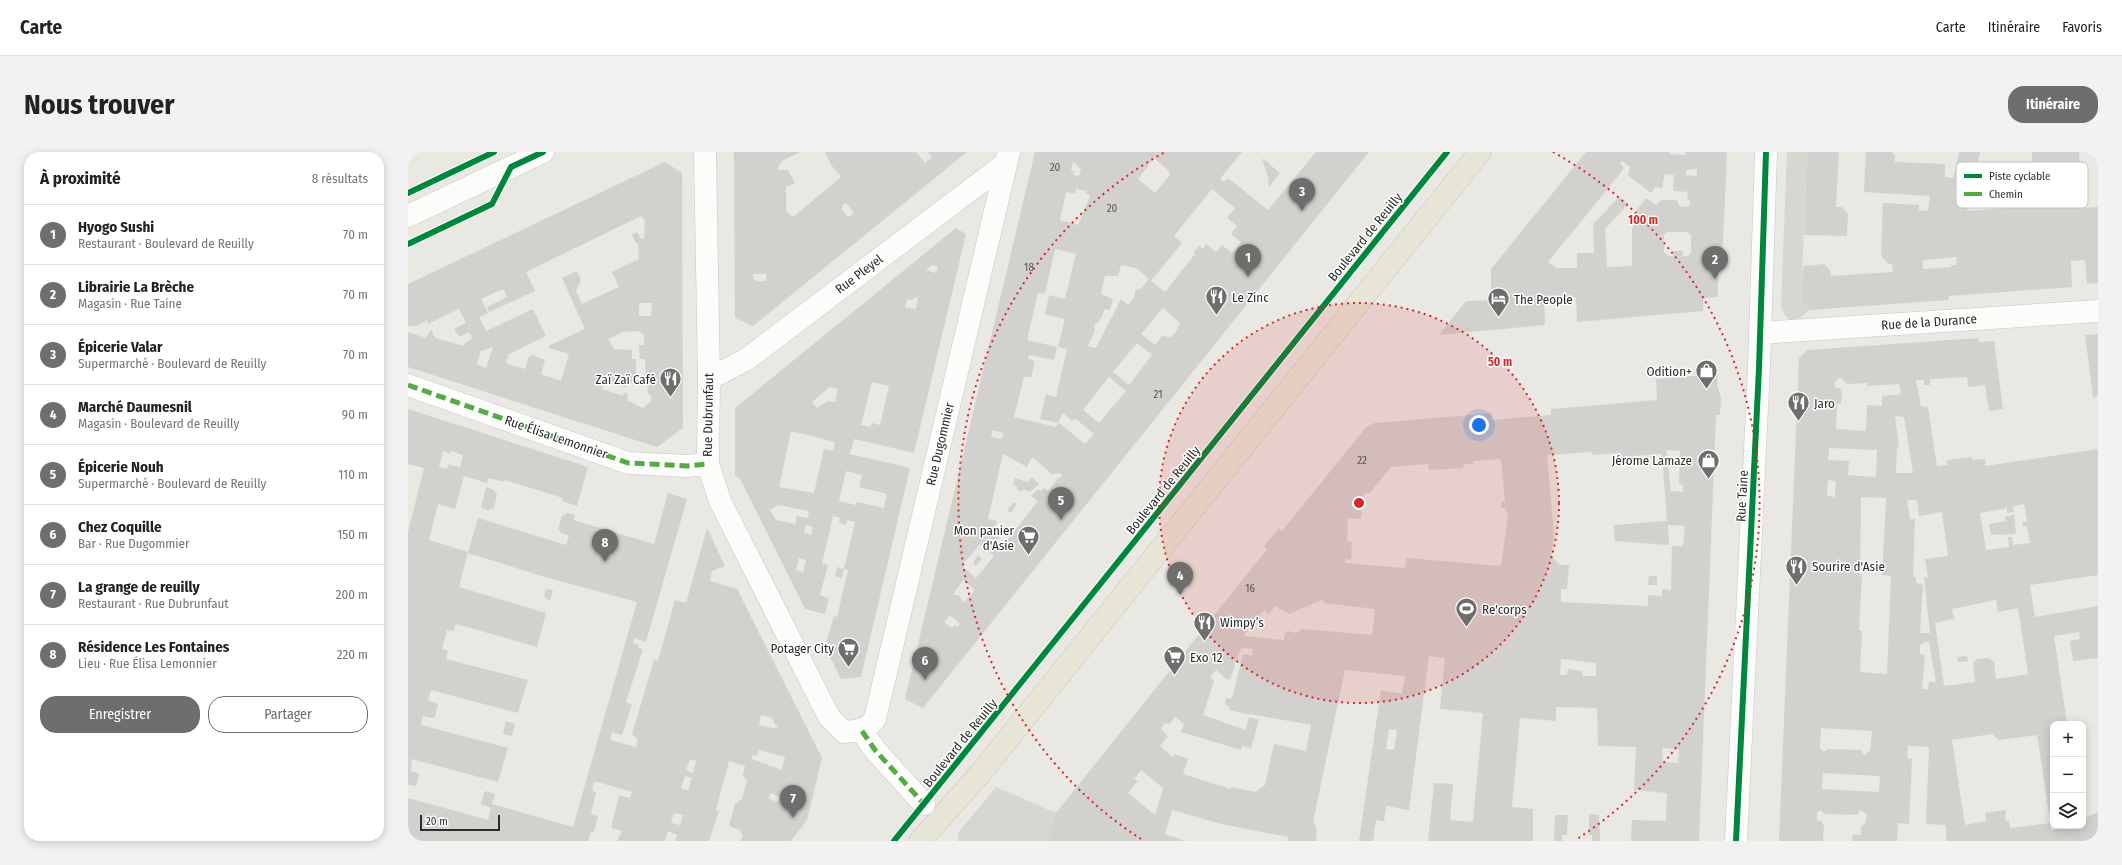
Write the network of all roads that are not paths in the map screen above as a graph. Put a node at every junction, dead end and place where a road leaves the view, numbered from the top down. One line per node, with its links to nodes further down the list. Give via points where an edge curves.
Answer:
1 (543, 152): 6 (street)
2 (705, 152): 9 (street, Rue Dubrunfaut)
3 (1480, 152): 14 (main road, via 979,775)
4 (1766, 152): 8 (street, Rue Taine)
5 (1008, 158): 9 (street, Rue Pleyel, via 747,359); 12 (street, Rue Dugommier, via 875,719 870,727)
6 (408, 216)
7 (2098, 311): 8 (street, Rue de la Durance)
8 (1760, 333): 15 (street, Rue Taine)
9 (709, 379): 11 (street, Rue Dubrunfaut)
10 (408, 385): 11 (street, Rue Élisa Lemonnier, via 628,463 687,466)
11 (708, 464): 12 (street, Rue Dubrunfaut, via 720,501 829,717 844,732)
12 (857, 731): 13 (street)
13 (924, 804)
14 (920, 841)
15 (1736, 841)

